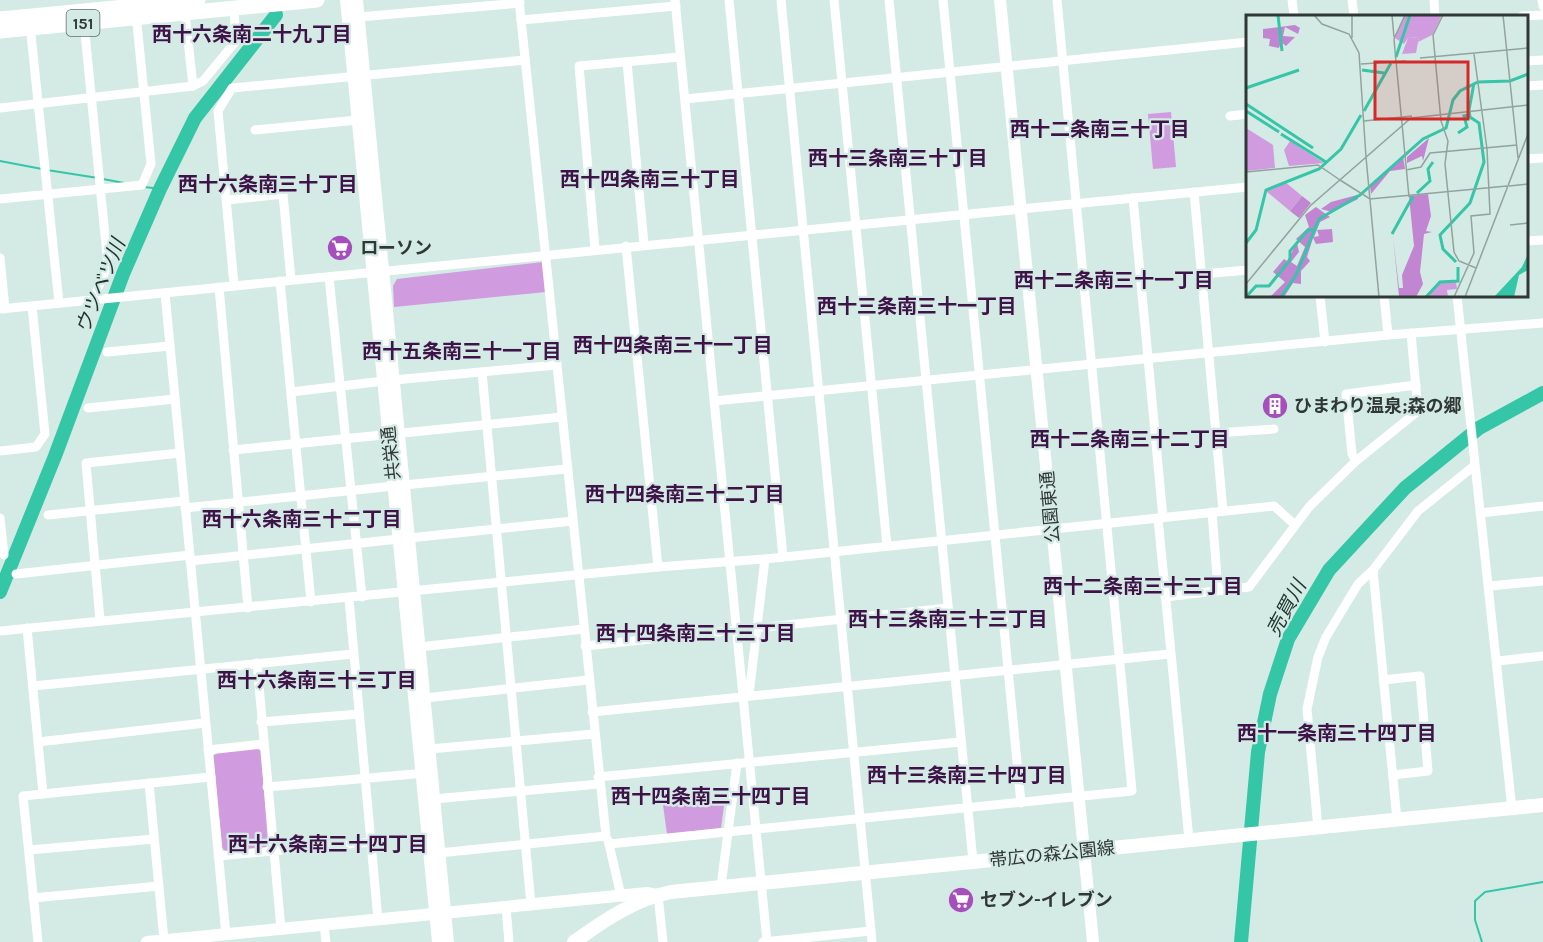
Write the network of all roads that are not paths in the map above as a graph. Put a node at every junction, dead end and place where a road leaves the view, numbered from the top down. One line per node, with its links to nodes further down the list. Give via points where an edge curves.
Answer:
1 (198, 0): 20 (main road, 151)
2 (317, 0): 19 (main road, 151)
3 (346, 0): 42 (street, 共栄通)
4 (357, 0): 27 (street, 共栄通)
5 (729, 0): 50 (street)
6 (782, 0): 48 (street)
7 (834, 0): 44 (street)
8 (889, 0): 43 (street)
9 (943, 0): 41 (street)
10 (1000, 0): 40 (street, 公園東通)
11 (1057, 0): 35 (street)
12 (1292, 0): 22 (street)
13 (1352, 0): 23 (street)
14 (1434, 0): 24 (street)
15 (1542, 0): 18 (street)
16 (520, 1): 27 (street); 29 (street)
17 (676, 3): 29 (street); 34 (street)
18 (1543, 6)
19 (234, 9): 21 (main road, 151); 46 (street, via 236,41 203,81)
20 (136, 12): 21 (main road, 151); 30 (main road, 151); 31 (main road, 151); 49 (street)
21 (185, 13): 46 (street)
22 (1294, 15)
23 (1354, 15)
24 (1435, 15)
25 (1543, 15): 26 (street)
26 (1528, 16)
27 (359, 17): 42 (street, 共栄通)
28 (0, 19): 30 (main road, 151)
29 (521, 20): 36 (street)
30 (30, 22): 31 (main road, 151); 32 (main road, 151); 53 (street)
31 (84, 23): 51 (street)
32 (0, 31)
33 (1246, 42): 35 (street)
34 (680, 57): 39 (street); 52 (street)
35 (1064, 59): 40 (street); 68 (street)
36 (525, 60): 42 (street); 81 (street)
37 (1543, 60): 38 (street)
38 (1528, 61)
39 (627, 62): 78 (street); 80 (street, via 579,66)
40 (1007, 66): 41 (street); 69 (street, 公園東通)
41 (950, 72): 43 (street); 70 (street)
42 (359, 76): 57 (street, 共栄通); 67 (street, via 232,88 218,111); 84 (street, 共栄通)
43 (896, 77): 44 (street); 71 (street)
44 (842, 83): 48 (street); 72 (street)
45 (1543, 85): 47 (street)
46 (193, 86): 49 (street)
47 (1528, 86)
48 (789, 88): 50 (street); 73 (street)
49 (143, 93): 51 (street); 62 (street, via 151,164 142,185)
50 (738, 94): 52 (street); 74 (street)
51 (92, 98): 53 (street); 62 (street)
52 (684, 99): 75 (street)
53 (38, 103): 54 (street); 64 (street)
54 (0, 108)
55 (1246, 114): 56 (street)
56 (1230, 116)
57 (358, 120): 58 (street); 84 (street, 共栄通)
58 (255, 130)
59 (1543, 158): 60 (street)
60 (1528, 159)
61 (1246, 187): 63 (street)
62 (100, 188): 64 (street); 95 (street, via 108,266)
63 (1194, 192): 65 (street); 85 (street)
64 (48, 194): 66 (street); 96 (street)
65 (1133, 198): 68 (street); 107 (street)
66 (0, 199)
67 (227, 200): 87 (street, via 283,194); 89 (street)
68 (1076, 204): 69 (street); 108 (street)
69 (1021, 209): 70 (street); 110 (street, 公園東通)
70 (964, 215): 71 (street); 112 (street)
71 (910, 220): 72 (street); 114 (street)
72 (857, 224): 73 (street); 117 (street)
73 (803, 230): 74 (street); 119 (street)
74 (752, 234): 75 (street); 120 (street)
75 (697, 240): 78 (street); 122 (street)
76 (1543, 240): 77 (street)
77 (1528, 241)
78 (644, 244): 79 (street)
79 (626, 246): 80 (street); 170 (street)
80 (595, 249): 81 (street)
81 (547, 253): 84 (street); 109 (street)
82 (0, 258): 98 (street)
83 (1246, 270): 85 (street)
84 (378, 273): 86 (street); 113 (street, 共栄通)
85 (1202, 274): 106 (street)
86 (329, 277): 87 (street); 116 (street)
87 (291, 280): 88 (street)
88 (280, 281): 89 (street); 118 (street)
89 (234, 285): 90 (street)
90 (219, 287): 91 (street); 131 (street)
91 (165, 293): 95 (street); 104 (street)
92 (1320, 297): 103 (street)
93 (1384, 297): 102 (street)
94 (1457, 297): 100 (street)
95 (97, 299): 96 (street)
96 (59, 303): 97 (street)
97 (32, 306): 98 (street); 132 (street, via 45,434 36,447)
98 (3, 309)
99 (1543, 324): 100 (street)
100 (1460, 329): 101 (street); 135 (street)
101 (1411, 333): 102 (street); 115 (street)
102 (1388, 335): 103 (street)
103 (1325, 342): 106 (street)
104 (170, 346): 105 (street); 121 (street)
105 (107, 352)
106 (1209, 353): 107 (street); 128 (street)
107 (1148, 357): 108 (street); 150 (street)
108 (1092, 364): 110 (street); 152 (street)
109 (557, 365): 111 (street); 124 (street)
110 (1037, 370): 112 (street); 155 (street, 公園東通)
111 (482, 372): 113 (street); 125 (street)
112 (979, 376): 114 (street); 156 (street)
113 (389, 380): 116 (street); 127 (street, 共栄通)
114 (925, 381): 117 (street); 158 (street)
115 (1416, 385): 134 (street, via 1418,411); 134 (street, via 1346,394)
116 (341, 387): 118 (street); 129 (street)
117 (872, 387): 119 (street); 160 (street)
118 (291, 392): 130 (street)
119 (820, 392): 120 (street); 162 (street)
120 (766, 396): 122 (street); 165 (street)
121 (175, 399): 123 (street); 133 (street)
122 (714, 401): 168 (street)
123 (88, 408)
124 (562, 417): 125 (street); 136 (street)
125 (487, 424): 127 (street); 137 (street)
126 (1274, 429): 128 (street)
127 (394, 433): 129 (street); 138 (street, 共栄通)
128 (1216, 433): 144 (street)
129 (346, 439): 130 (street); 139 (street)
130 (296, 444): 131 (street); 140 (street)
131 (233, 450): 141 (street)
132 (0, 451)
133 (180, 453): 142 (street); 145 (street, via 86,463)
134 (1356, 461): 153 (street)
135 (1474, 464): 147 (street); 171 (street, via 1418,511)
136 (567, 469): 137 (street); 151 (street)
137 (492, 477): 138 (street); 154 (street)
138 (399, 486): 139 (street); 157 (street, 共栄通)
139 (350, 491): 140 (street); 159 (street)
140 (300, 496): 141 (street); 161 (street)
141 (238, 503): 142 (street); 164 (street)
142 (185, 505): 145 (street); 166 (street)
143 (1543, 506): 147 (street)
144 (1223, 511): 146 (street); 153 (street, via 1274,506)
145 (90, 512): 148 (street); 169 (street)
146 (1212, 512): 150 (street); 177 (street)
147 (1480, 513): 176 (street)
148 (48, 515)
149 (0, 518): 163 (street)
150 (1161, 518): 152 (street); 180 (street)
151 (573, 521): 154 (street); 173 (street)
152 (1107, 524): 155 (street); 199 (street)
153 (1294, 524): 177 (street, via 1249,587)
154 (496, 530): 157 (street); 175 (street)
155 (1052, 530): 156 (street); 202 (street, 公園東通)
156 (996, 535): 158 (street); 204 (street)
157 (404, 539): 159 (street); 178 (street, 共栄通)
158 (942, 540): 160 (street); 184 (street)
159 (357, 543): 161 (street); 179 (street)
160 (887, 546): 162 (street)
161 (306, 549): 164 (street); 182 (street)
162 (835, 552): 165 (street); 187 (street)
163 (4, 555)
164 (243, 557): 166 (street); 183 (street)
165 (783, 557): 167 (street)
166 (190, 558): 169 (street); 185 (street)
167 (765, 559): 168 (street); 189 (street)
168 (729, 562): 170 (street); 191 (street)
169 (95, 565): 172 (street); 186 (street)
170 (658, 567): 173 (street)
171 (1373, 570): 207 (street); 244 (street, via 1358,584 1326,637 1306,709)
172 (16, 574)
173 (578, 574): 175 (street); 190 (street)
174 (1543, 581): 176 (street)
175 (502, 583): 178 (street); 193 (street)
176 (1490, 586): 200 (street)
177 (1218, 591): 180 (street)
178 (410, 592): 179 (street); 195 (street, 共栄通); 227 (street, 共栄通)
179 (362, 597): 181 (street)
180 (1165, 597): 197 (street)
181 (349, 598): 182 (street); 196 (street)
182 (311, 602): 183 (street)
183 (248, 608): 185 (street)
184 (948, 608): 187 (street); 205 (street)
185 (195, 612): 186 (street); 203 (street)
186 (100, 620): 188 (street)
187 (841, 620): 189 (street); 208 (street)
188 (27, 628): 192 (street); 209 (street)
189 (757, 628): 191 (street); 211 (street)
190 (584, 629): 193 (street); 194 (street)
191 (735, 630): 194 (street); 211 (street)
192 (0, 631)
193 (505, 637): 195 (street); 210 (street)
194 (585, 646): 206 (street)
195 (419, 647): 212 (street, 共栄通)
196 (353, 654): 201 (street); 214 (street)
197 (1170, 654): 199 (street); 249 (street)
198 (1543, 656): 200 (street)
199 (1119, 659): 202 (street); 236 (street, via 1132,791)
200 (1498, 661): 240 (street)
201 (257, 663): 203 (street); 215 (street)
202 (1065, 665): 204 (street); 236 (street, 公園東通)
203 (200, 669): 209 (street); 216 (street)
204 (1009, 670): 205 (street); 238 (street)
205 (955, 675): 208 (street); 220 (street)
206 (588, 680): 210 (street); 213 (street)
207 (1383, 680): 228 (street); 228 (street, via 1420,676 1428,771)
208 (848, 685): 211 (street); 224 (street)
209 (33, 686): 219 (street)
210 (510, 689): 212 (street); 218 (street)
211 (745, 695): 213 (street); 225 (street)
212 (425, 698): 222 (street, 共栄通)
213 (592, 712): 217 (street)
214 (359, 714): 215 (street); 230 (street)
215 (261, 722): 221 (street)
216 (206, 723): 219 (street); 223 (street)
217 (594, 734): 218 (street); 231 (street)
218 (515, 740): 222 (street); 234 (street)
219 (38, 742): 235 (street)
220 (961, 742): 224 (street); 241 (street)
221 (263, 744): 223 (street); 233 (street)
222 (430, 749): 227 (street, 共栄通)
223 (208, 750): 229 (street)
224 (854, 753): 225 (street); 242 (street)
225 (749, 761): 226 (street); 245 (street)
226 (737, 763): 231 (street); 246 (street)
227 (427, 772): 230 (street); 237 (street, 共栄通); 267 (street, 共栄通)
228 (1393, 775): 243 (street)
229 (211, 777): 232 (street); 256 (street)
230 (365, 778): 233 (street); 250 (street)
231 (598, 780): 234 (street); 248 (street)
232 (149, 783): 235 (street); 247 (street)
233 (267, 787): 253 (street)
234 (520, 791): 237 (street); 251 (street)
235 (43, 794): 252 (street, via 23,796)
236 (1078, 797): 238 (street); 254 (street, 公園東通)
237 (434, 799): 255 (street, 共栄通)
238 (1022, 803): 241 (street)
239 (1540, 806): 240 (main road, 帯広の森公園線)
240 (1512, 808): 243 (main road, 帯広の森公園線)
241 (967, 809): 242 (street); 257 (street)
242 (861, 819): 245 (street); 258 (street)
243 (1397, 820): 244 (main road, 帯広の森公園線)
244 (1318, 828): 249 (main road, 帯広の森公園線)
245 (755, 830): 246 (street); 259 (street)
246 (728, 832): 248 (street); 261 (street)
247 (154, 839): 252 (street); 260 (street)
248 (608, 840): 251 (street); 263 (street)
249 (1189, 840): 254 (main road, 帯広の森公園線)
250 (371, 842): 253 (street); 268 (street)
251 (525, 844): 255 (street); 265 (street)
252 (28, 850): 264 (street)
253 (274, 851): 256 (street); 270 (street)
254 (1083, 851): 257 (main road, 帯広の森公園線); 285 (street, 公園東通)
255 (439, 854): 267 (street, 共栄通)
256 (218, 856): 272 (street)
257 (973, 861): 258 (main road, 帯広の森公園線)
258 (866, 872): 259 (main road, 帯広の森公園線); 271 (street)
259 (762, 882): 261 (main road, 帯広の森公園線); 283 (street)
260 (159, 886): 264 (street); 273 (street)
261 (721, 886): 262 (main road, 帯広の森公園線)
262 (658, 895): 263 (street); 280 (main road, 帯広の森公園線, via 614,915); 281 (street)
263 (621, 896): 265 (street)
264 (33, 898): 274 (street)
265 (531, 905): 266 (street)
266 (506, 907): 267 (street); 279 (street)
267 (440, 914): 268 (street); 277 (street, 共栄通); 278 (street, 共栄通)
268 (378, 920): 269 (street)
269 (324, 925): 270 (street); 276 (street)
270 (281, 929): 272 (street)
271 (871, 931): 283 (street); 284 (street)
272 (226, 935): 273 (street)
273 (164, 940): 275 (street)
274 (38, 942)
275 (147, 942)
276 (326, 942)
277 (438, 942)
278 (448, 942)
279 (510, 942)
280 (574, 942)
281 (663, 942)
282 (762, 942): 283 (street)
283 (767, 942)
284 (873, 942)
285 (1093, 942)

